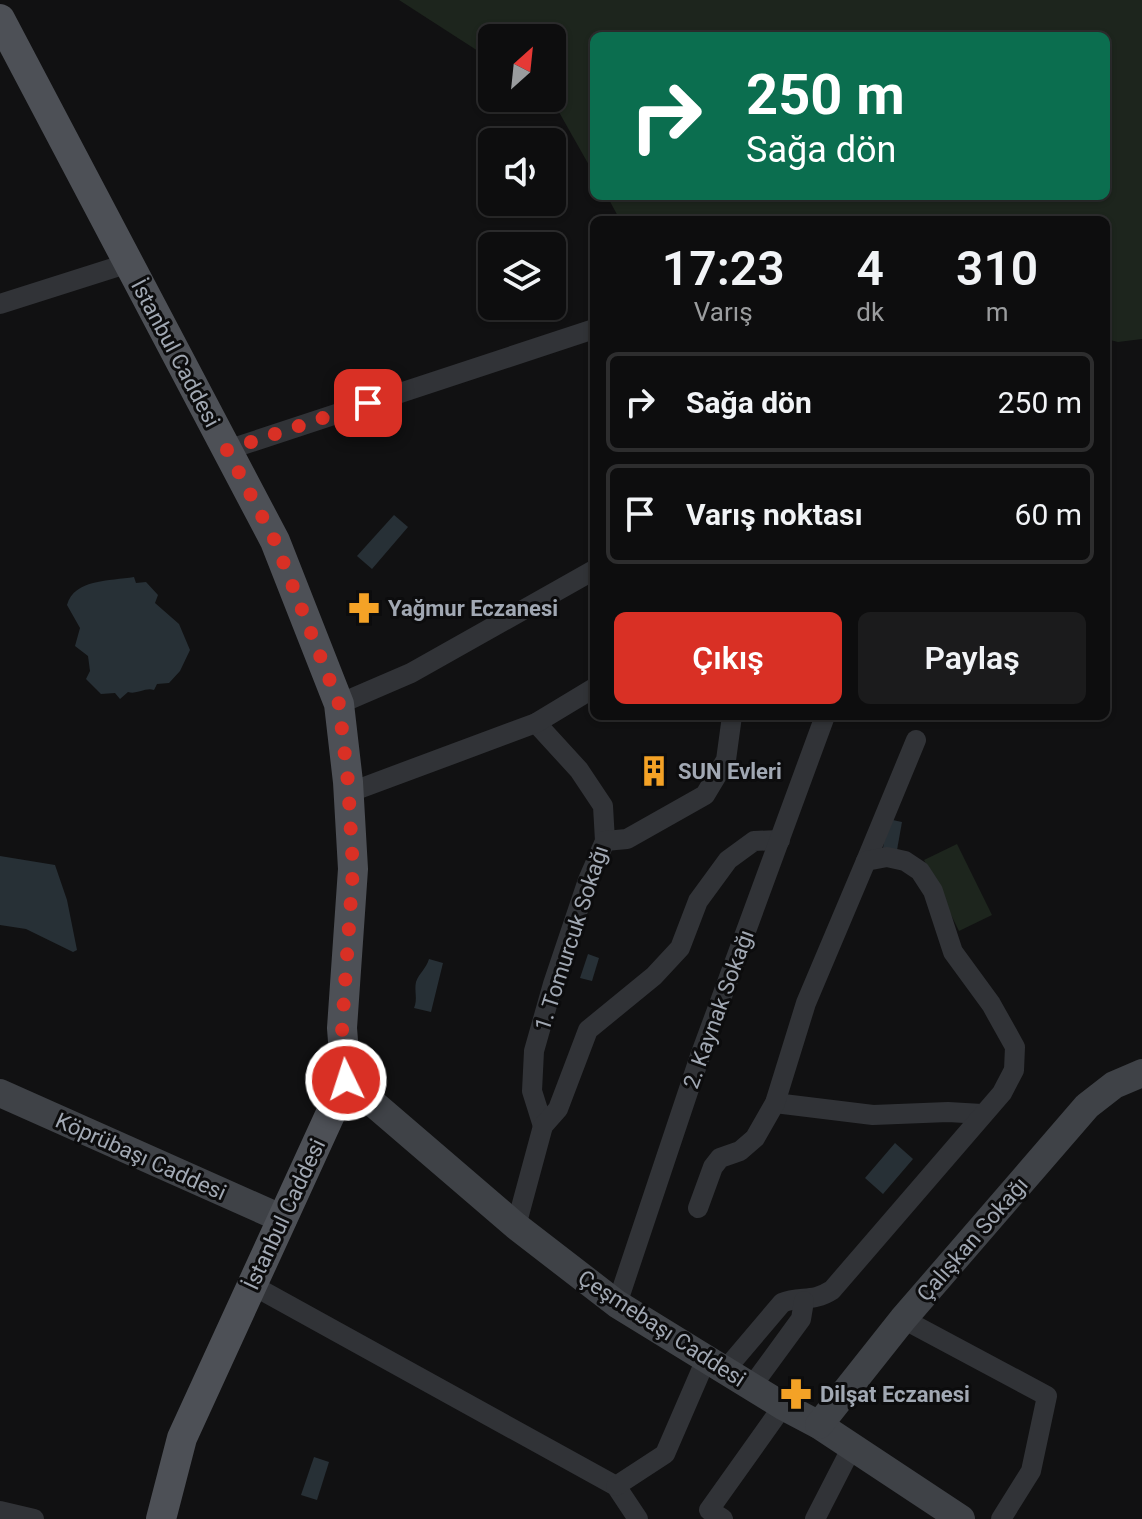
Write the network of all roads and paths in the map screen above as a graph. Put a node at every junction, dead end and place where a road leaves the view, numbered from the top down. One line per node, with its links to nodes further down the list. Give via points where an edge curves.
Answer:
1 (0, 19): 2 (main road, İstanbul Caddesi)
2 (129, 263): 3 (street); 5 (main road, İstanbul Caddesi)
3 (0, 304)
4 (590, 330): 5 (street)
5 (227, 450): 8 (main road, İstanbul Caddesi, via 275,541)
6 (590, 572): 8 (street, via 411,673)
7 (590, 690): 11 (street)
8 (339, 704): 13 (main road, İstanbul Caddesi)
9 (731, 720): 15 (street, via 726,760 705,795 627,839)
10 (824, 720): 14 (street, 2. Kaynak Sokağı)
11 (536, 723): 13 (street); 15 (street, 1. Tomurcuk Sokağı, via 603,806)
12 (916, 740): 16 (street)
13 (348, 793): 18 (main road, İstanbul Caddesi, via 353,869 342,1028)
14 (780, 840): 22 (street, via 754,841 728,860 698,901 680,948 588,1030 558,1109); 28 (street, 2. Kaynak Sokağı)
15 (605, 841): 22 (street, 1. Tomurcuk Sokağı, via 534,1051 532,1091)
16 (866, 861): 20 (street, via 806,1003); 21 (street, via 887,857 920,871 933,891 953,952 1015,1047 1014,1070)
17 (1142, 1073): 29 (main road, Çalışkan Sokağı, via 1114,1085 1087,1106)
18 (346, 1080): 24 (main road, İstanbul Caddesi); 25 (main road, Çeşmebaşı Caddesi)
19 (0, 1093): 24 (main road, Köprübaşı Caddesi)
20 (775, 1103): 21 (street, via 873,1115); 23 (street, via 755,1138 713,1167)
21 (982, 1114): 27 (street, via 832,1290)
22 (543, 1126): 25 (street)
23 (698, 1208)
24 (283, 1219): 26 (main road, İstanbul Caddesi)
25 (516, 1226): 28 (main road, Çeşmebaşı Caddesi)
26 (252, 1285): 35 (street); 38 (main road, İstanbul Caddesi, via 182,1438)
27 (804, 1301): 30 (street, via 792,1298 782,1303); 31 (street, via 801,1319)
28 (617, 1304): 30 (main road, Çeşmebaşı Caddesi)
29 (903, 1319): 33 (main road, Çalışkan Sokağı); 43 (street, via 1047,1396 1031,1471)
30 (716, 1363): 31 (main road, Çeşmebaşı Caddesi); 35 (street, via 665,1454)
31 (752, 1386): 32 (main road, Çeşmebaşı Caddesi)
32 (783, 1406): 33 (main road, Çeşmebaşı Caddesi); 40 (street, via 709,1510)
33 (819, 1425): 34 (main road, Çeşmebaşı Caddesi)
34 (852, 1447): 41 (street); 42 (main road, Çeşmebaşı Caddesi)
35 (616, 1486): 39 (street)
36 (0, 1511): 37 (street)
37 (34, 1519)
38 (161, 1519)
39 (638, 1519)
40 (723, 1519)
41 (815, 1519)
42 (961, 1519)
43 (1001, 1519)

